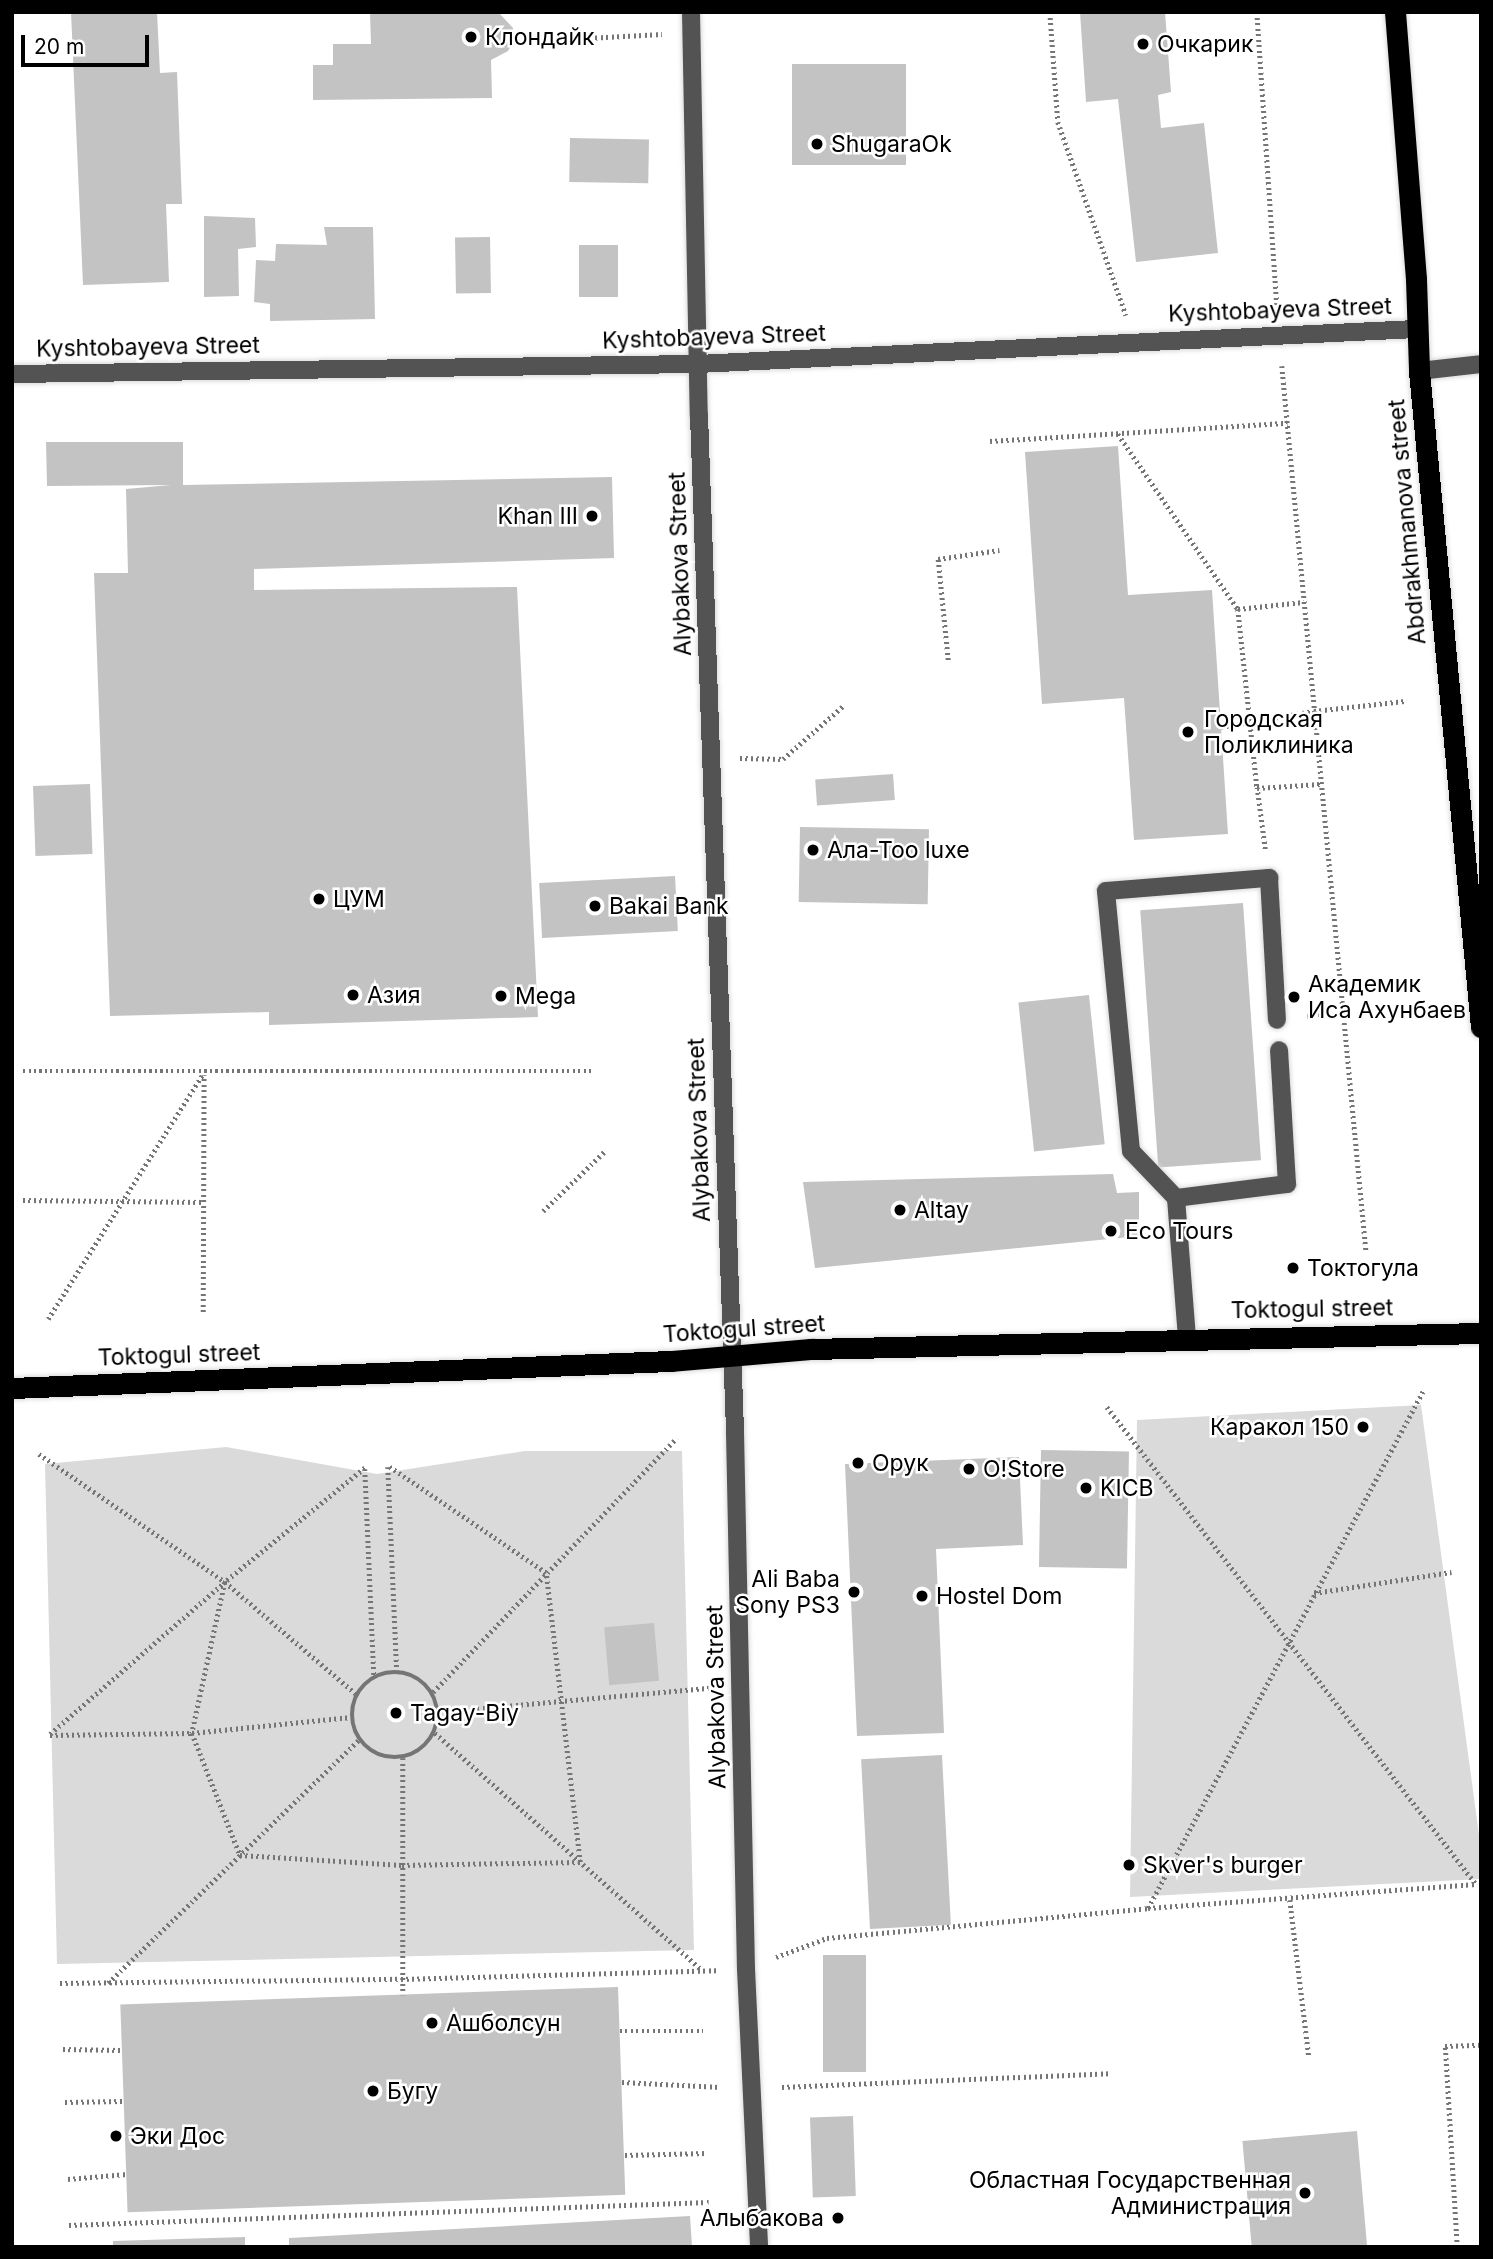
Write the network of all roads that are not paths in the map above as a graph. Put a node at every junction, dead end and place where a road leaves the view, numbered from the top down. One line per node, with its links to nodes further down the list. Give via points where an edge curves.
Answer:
1 (691, 12): 4 (street, Alybakova Street)
2 (1395, 12): 3 (highway, Abdrakhmanova street)
3 (1418, 329): 4 (street, Kyshtobayeva Street); 6 (highway, Abdrakhmanova street)
4 (698, 364): 7 (street, Kyshtobayeva Street); 15 (street, Alybakova Street)
5 (1481, 364): 6 (street)
6 (1419, 371): 8 (highway, Abdrakhmanova street)
7 (12, 374)
8 (1478, 960): 10 (highway, Abdrakhmanova street)
9 (1277, 1020): 12 (street, via 1269,878 1106,891 1130,1151)
10 (1481, 1027)
11 (1279, 1050): 12 (street, via 1287,1184)
12 (1176, 1198): 14 (street)
13 (1481, 1333): 14 (highway, Toktogul street)
14 (1188, 1338): 15 (highway, Toktogul street, via 811,1349)
15 (732, 1356): 16 (highway, Toktogul street); 17 (street, Alybakova Street, via 746,1969)
16 (12, 1388)
17 (759, 2247)

